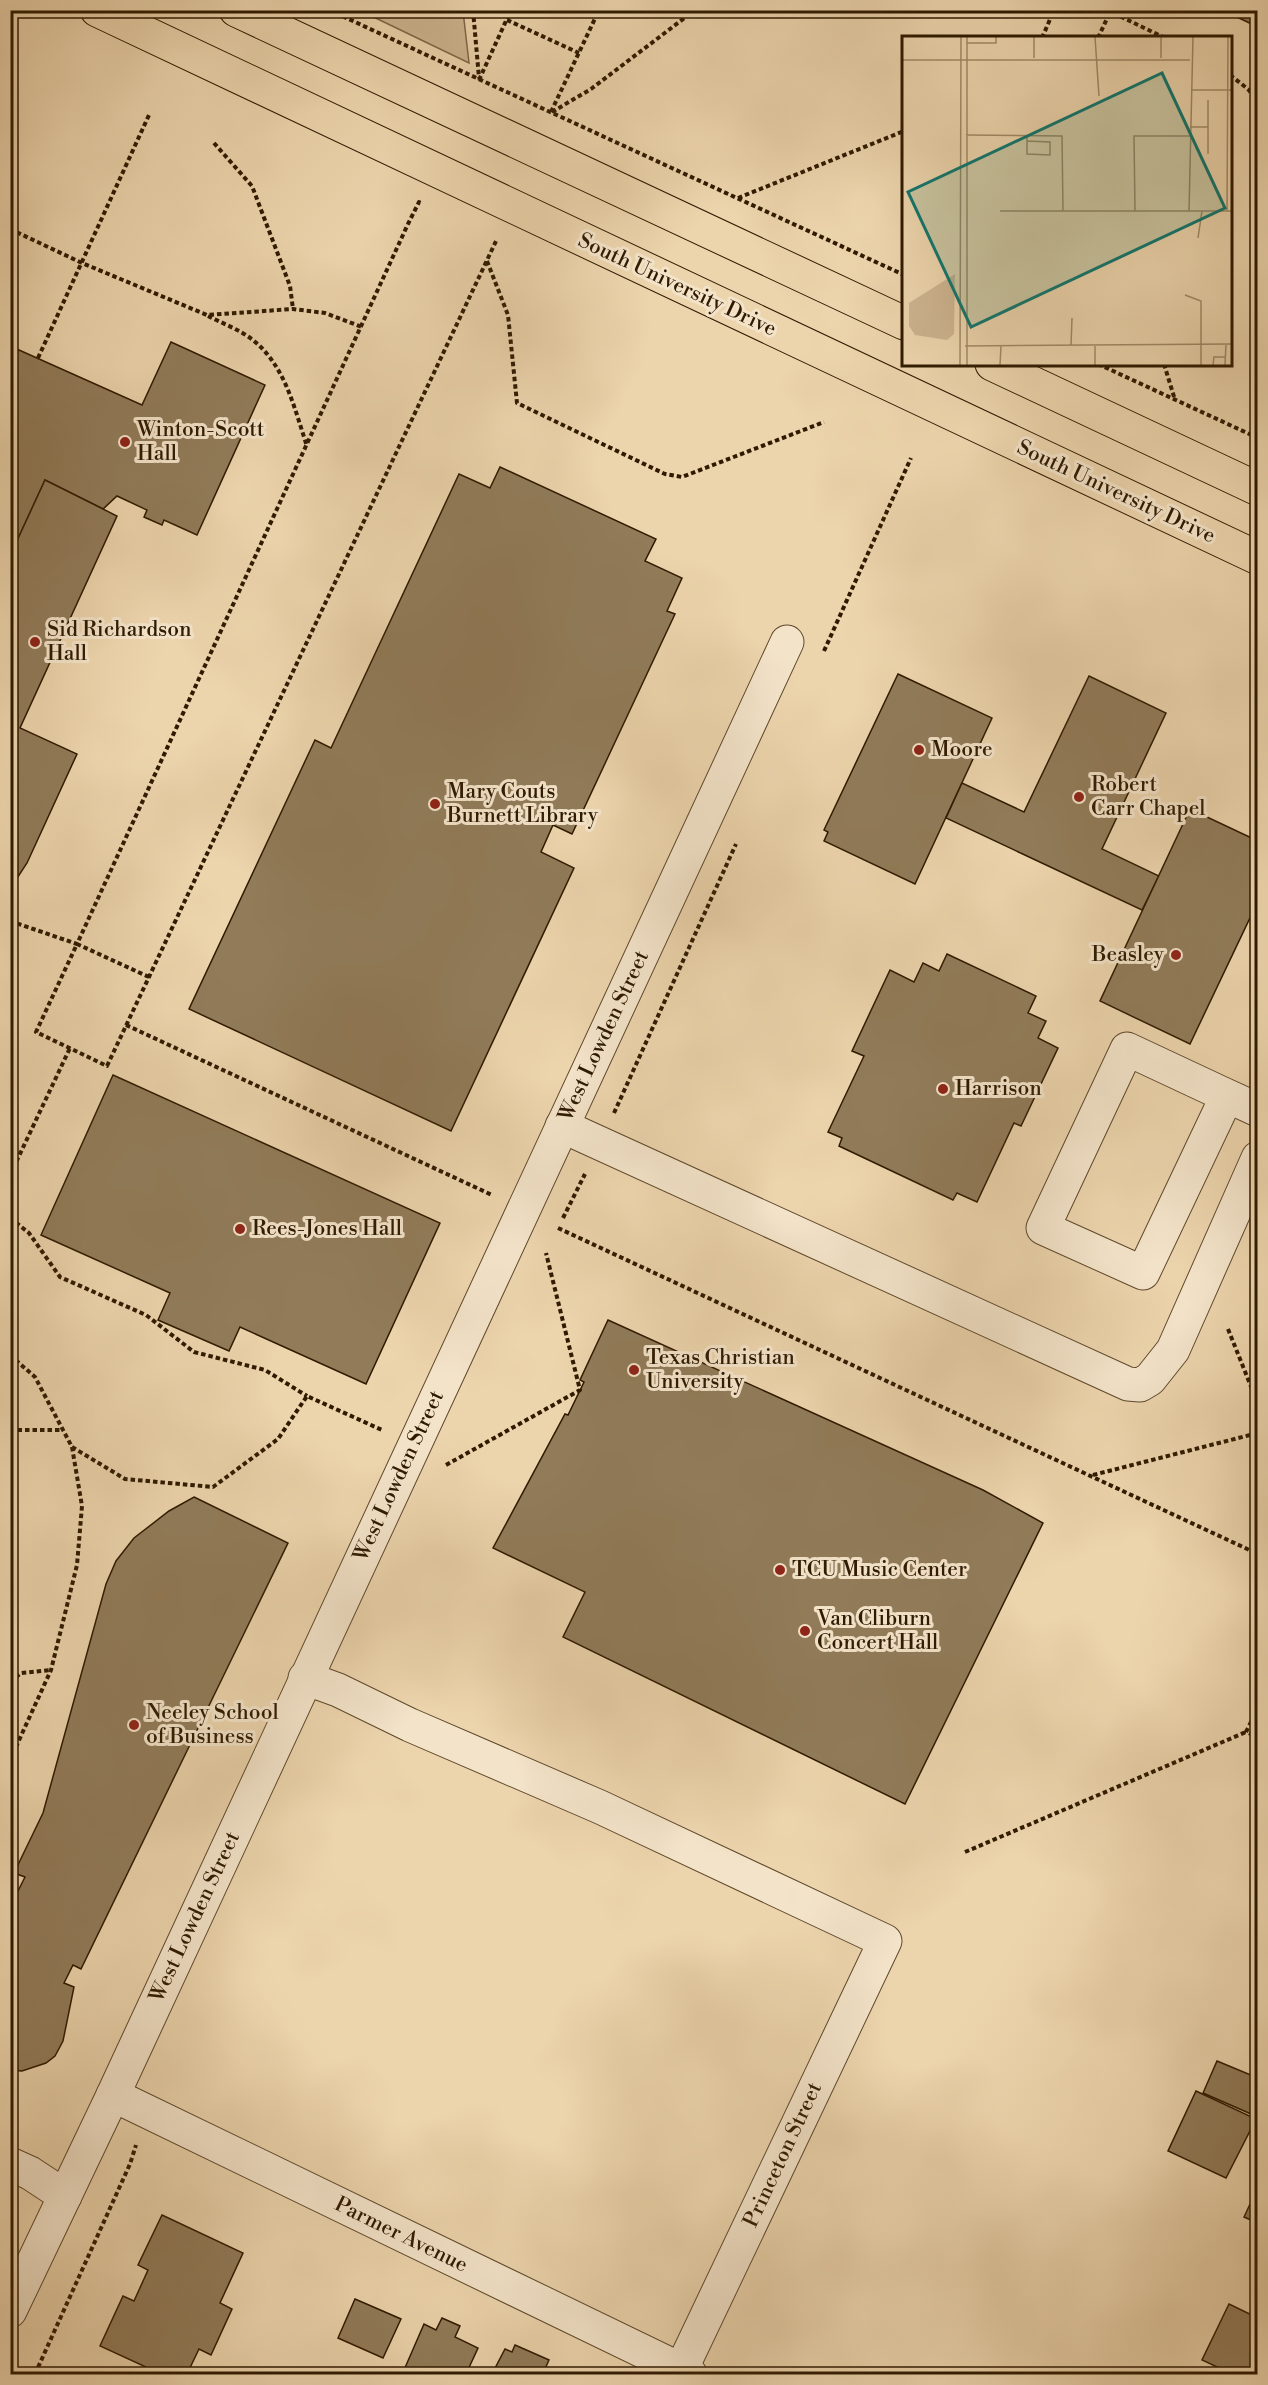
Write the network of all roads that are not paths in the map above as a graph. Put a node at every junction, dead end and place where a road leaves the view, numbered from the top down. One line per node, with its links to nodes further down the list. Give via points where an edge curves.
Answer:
1 (97, 10): 6 (main road, South University Drive)
2 (236, 10): 3 (main road)
3 (902, 323)
4 (996, 366): 5 (main road)
5 (1257, 489)
6 (1257, 558)
7 (787, 642): 10 (street, West Lowden Street)
8 (1227, 1096): 8 (street, via 1127,1049 1043,1228 1143,1273); 9 (street)
9 (1257, 1110)
10 (562, 1126): 11 (street, via 1128,1384 1140,1385 1150,1379 1173,1350); 12 (street, West Lowden Street)
11 (1257, 1158)
12 (305, 1678): 13 (street, West Lowden Street); 17 (street, Princeton Street, via 600,1807 885,1941)
13 (113, 2095): 15 (street, West Lowden Street); 17 (street, Parmer Avenue)
14 (10, 2164): 15 (street)
15 (65, 2196): 16 (street, West Lowden Street)
16 (10, 2311)
17 (685, 2372)

